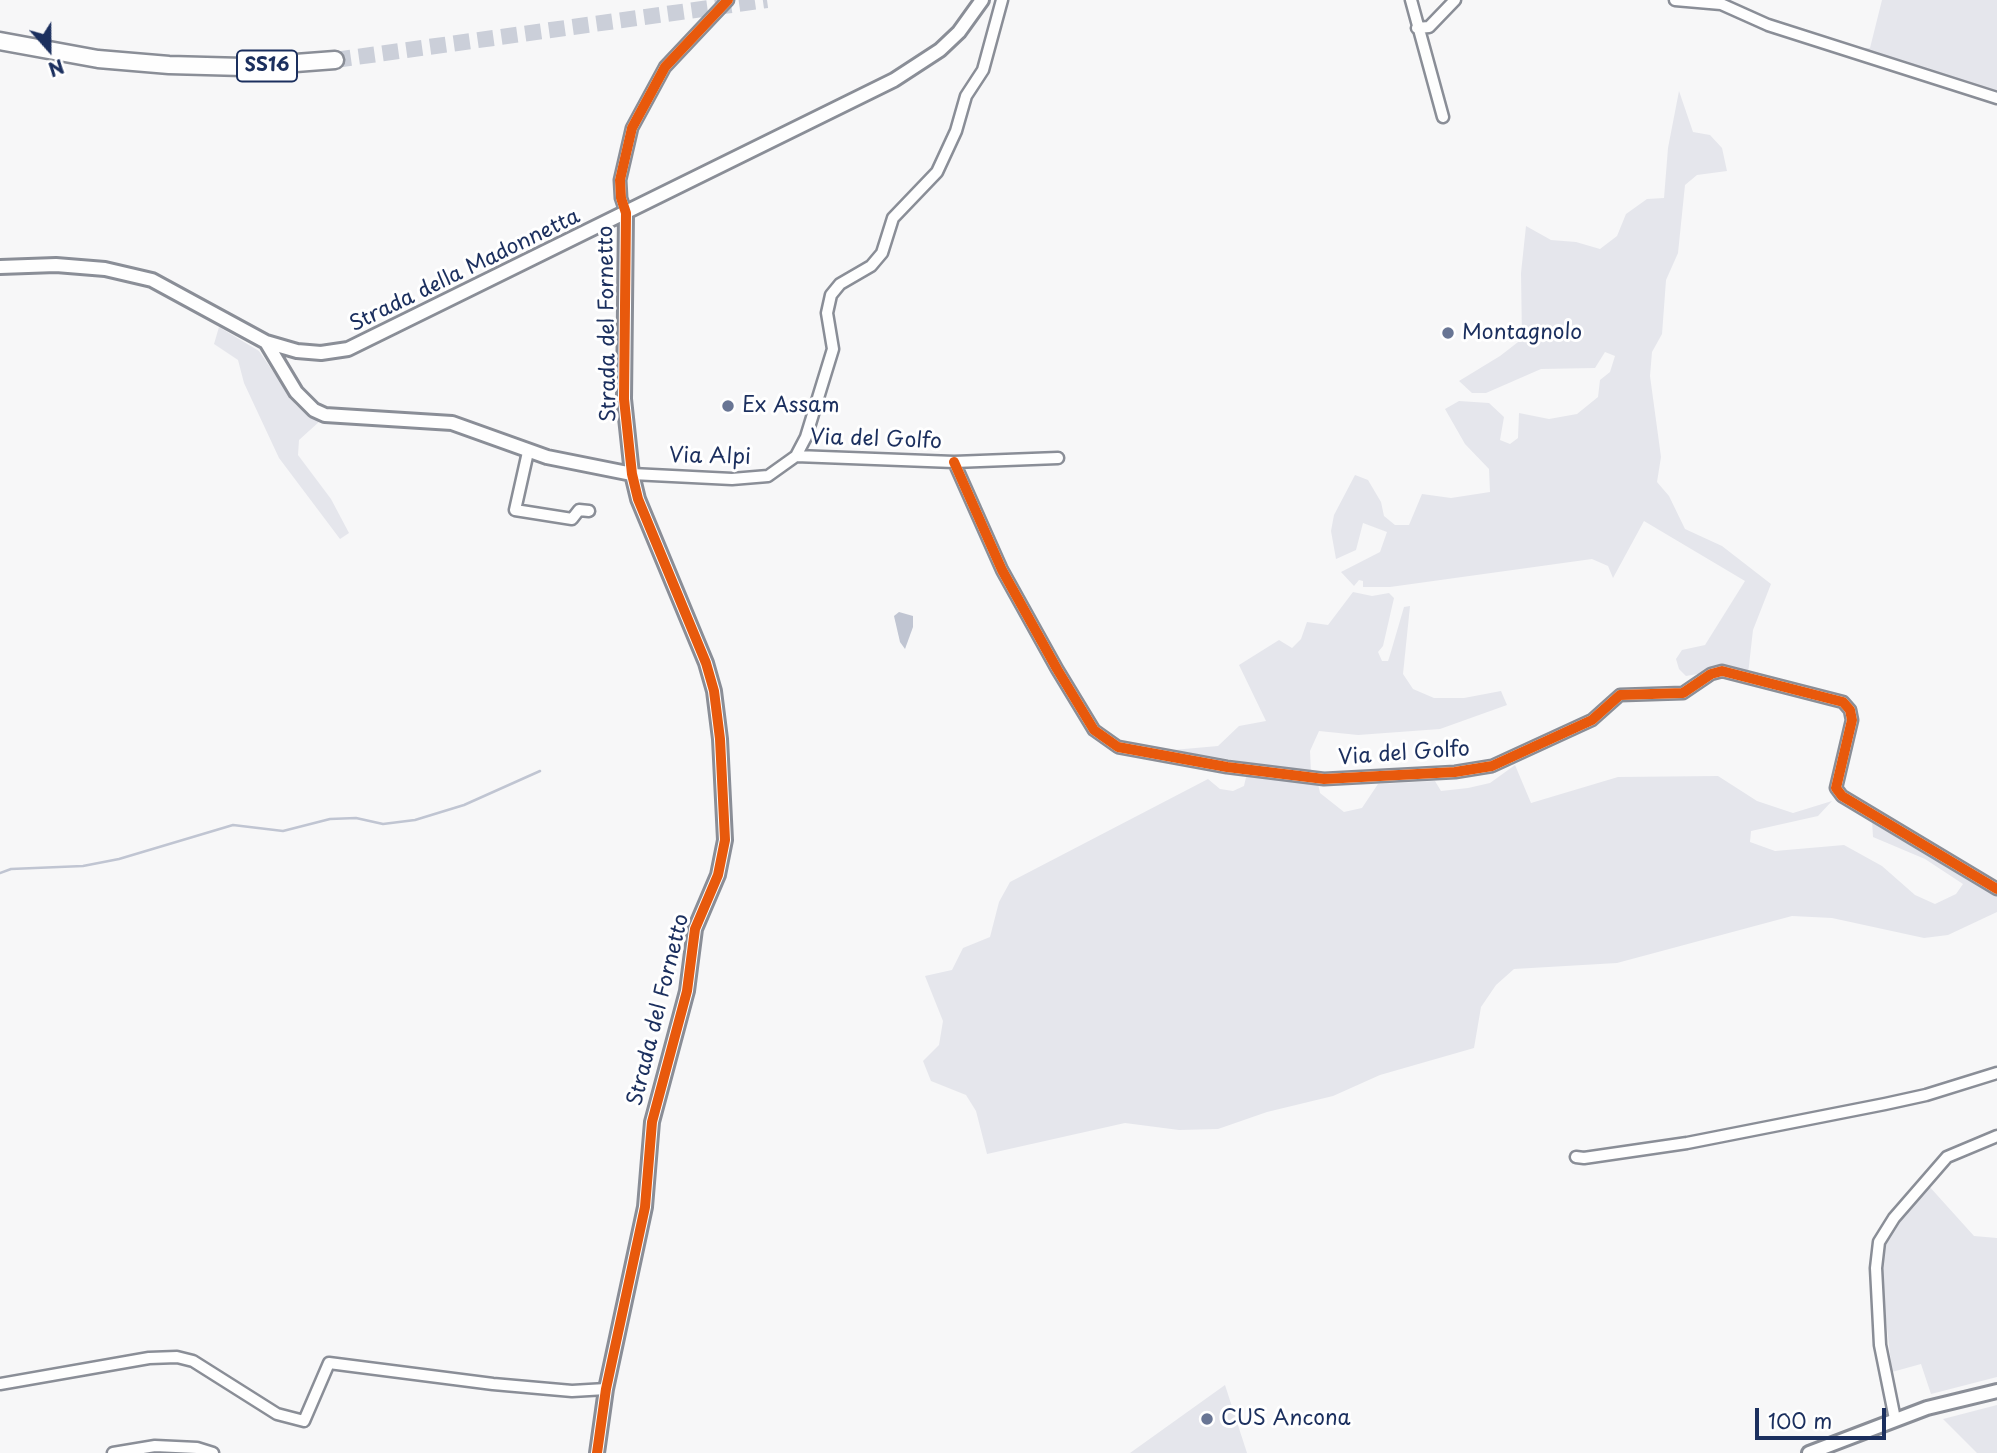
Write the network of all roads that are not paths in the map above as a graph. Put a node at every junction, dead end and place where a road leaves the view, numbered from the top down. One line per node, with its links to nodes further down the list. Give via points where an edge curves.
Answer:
1 (727, 0): 12 (street, via 664,67 632,128 620,180)
2 (982, 0): 12 (street, Strada della Madonnetta, via 959,33 920,65)
3 (1002, 0): 16 (street, via 983,70 966,96 937,172 893,218 877,259 831,295 827,313 833,349)
4 (1411, 0): 7 (street)
5 (1455, 0): 7 (street, via 1429,27)
6 (1675, 0): 10 (street, via 1721,4 1768,25)
7 (1417, 28): 11 (street)
8 (0, 41): 9 (highway, SS16, via 98,59 199,67)
9 (335, 60)
10 (1997, 98)
11 (1443, 117)
12 (626, 213): 14 (street, Strada della Madonnetta, via 348,349 297,351); 19 (street, Strada del Fornetto, via 624,399)
13 (0, 267): 14 (street, Strada della Madonnetta, via 105,269 152,280)
14 (266, 342): 15 (street, Via Alpi, via 296,392 314,411 348,418 452,423)
15 (528, 452): 19 (street, Via Alpi); 20 (street, via 515,509 572,519 579,510)
16 (796, 456): 18 (street, Via del Golfo); 19 (street, Via Alpi, via 768,476 732,479)
17 (1058, 458): 18 (street, Via del Golfo)
18 (954, 462): 21 (street, Via del Golfo, via 1002,570 1057,668 1094,730 1118,747 1324,779 1455,772 1492,766 1592,720 1620,695 1683,694 1721,671 1843,702 1852,720 1836,788 1842,796)
19 (632, 474): 26 (street, Strada del Fornetto, via 714,691 725,841 718,875 695,929 684,1001 652,1122 645,1207)
20 (589, 512)
21 (1997, 889)
22 (1997, 1073): 24 (street, via 1926,1096 1687,1143)
23 (1997, 1136): 28 (street, via 1947,1157 1879,1242 1880,1345)
24 (1576, 1157)
25 (0, 1384): 26 (street, via 177,1357 193,1361 277,1414 304,1421 329,1363 493,1384)
26 (606, 1390): 31 (street, Strada del Fornetto)
27 (1997, 1391): 28 (street)
28 (1895, 1419): 32 (street)
29 (113, 1453): 30 (street, via 155,1446)
30 (213, 1453)
31 (597, 1453)
32 (1809, 1453)

